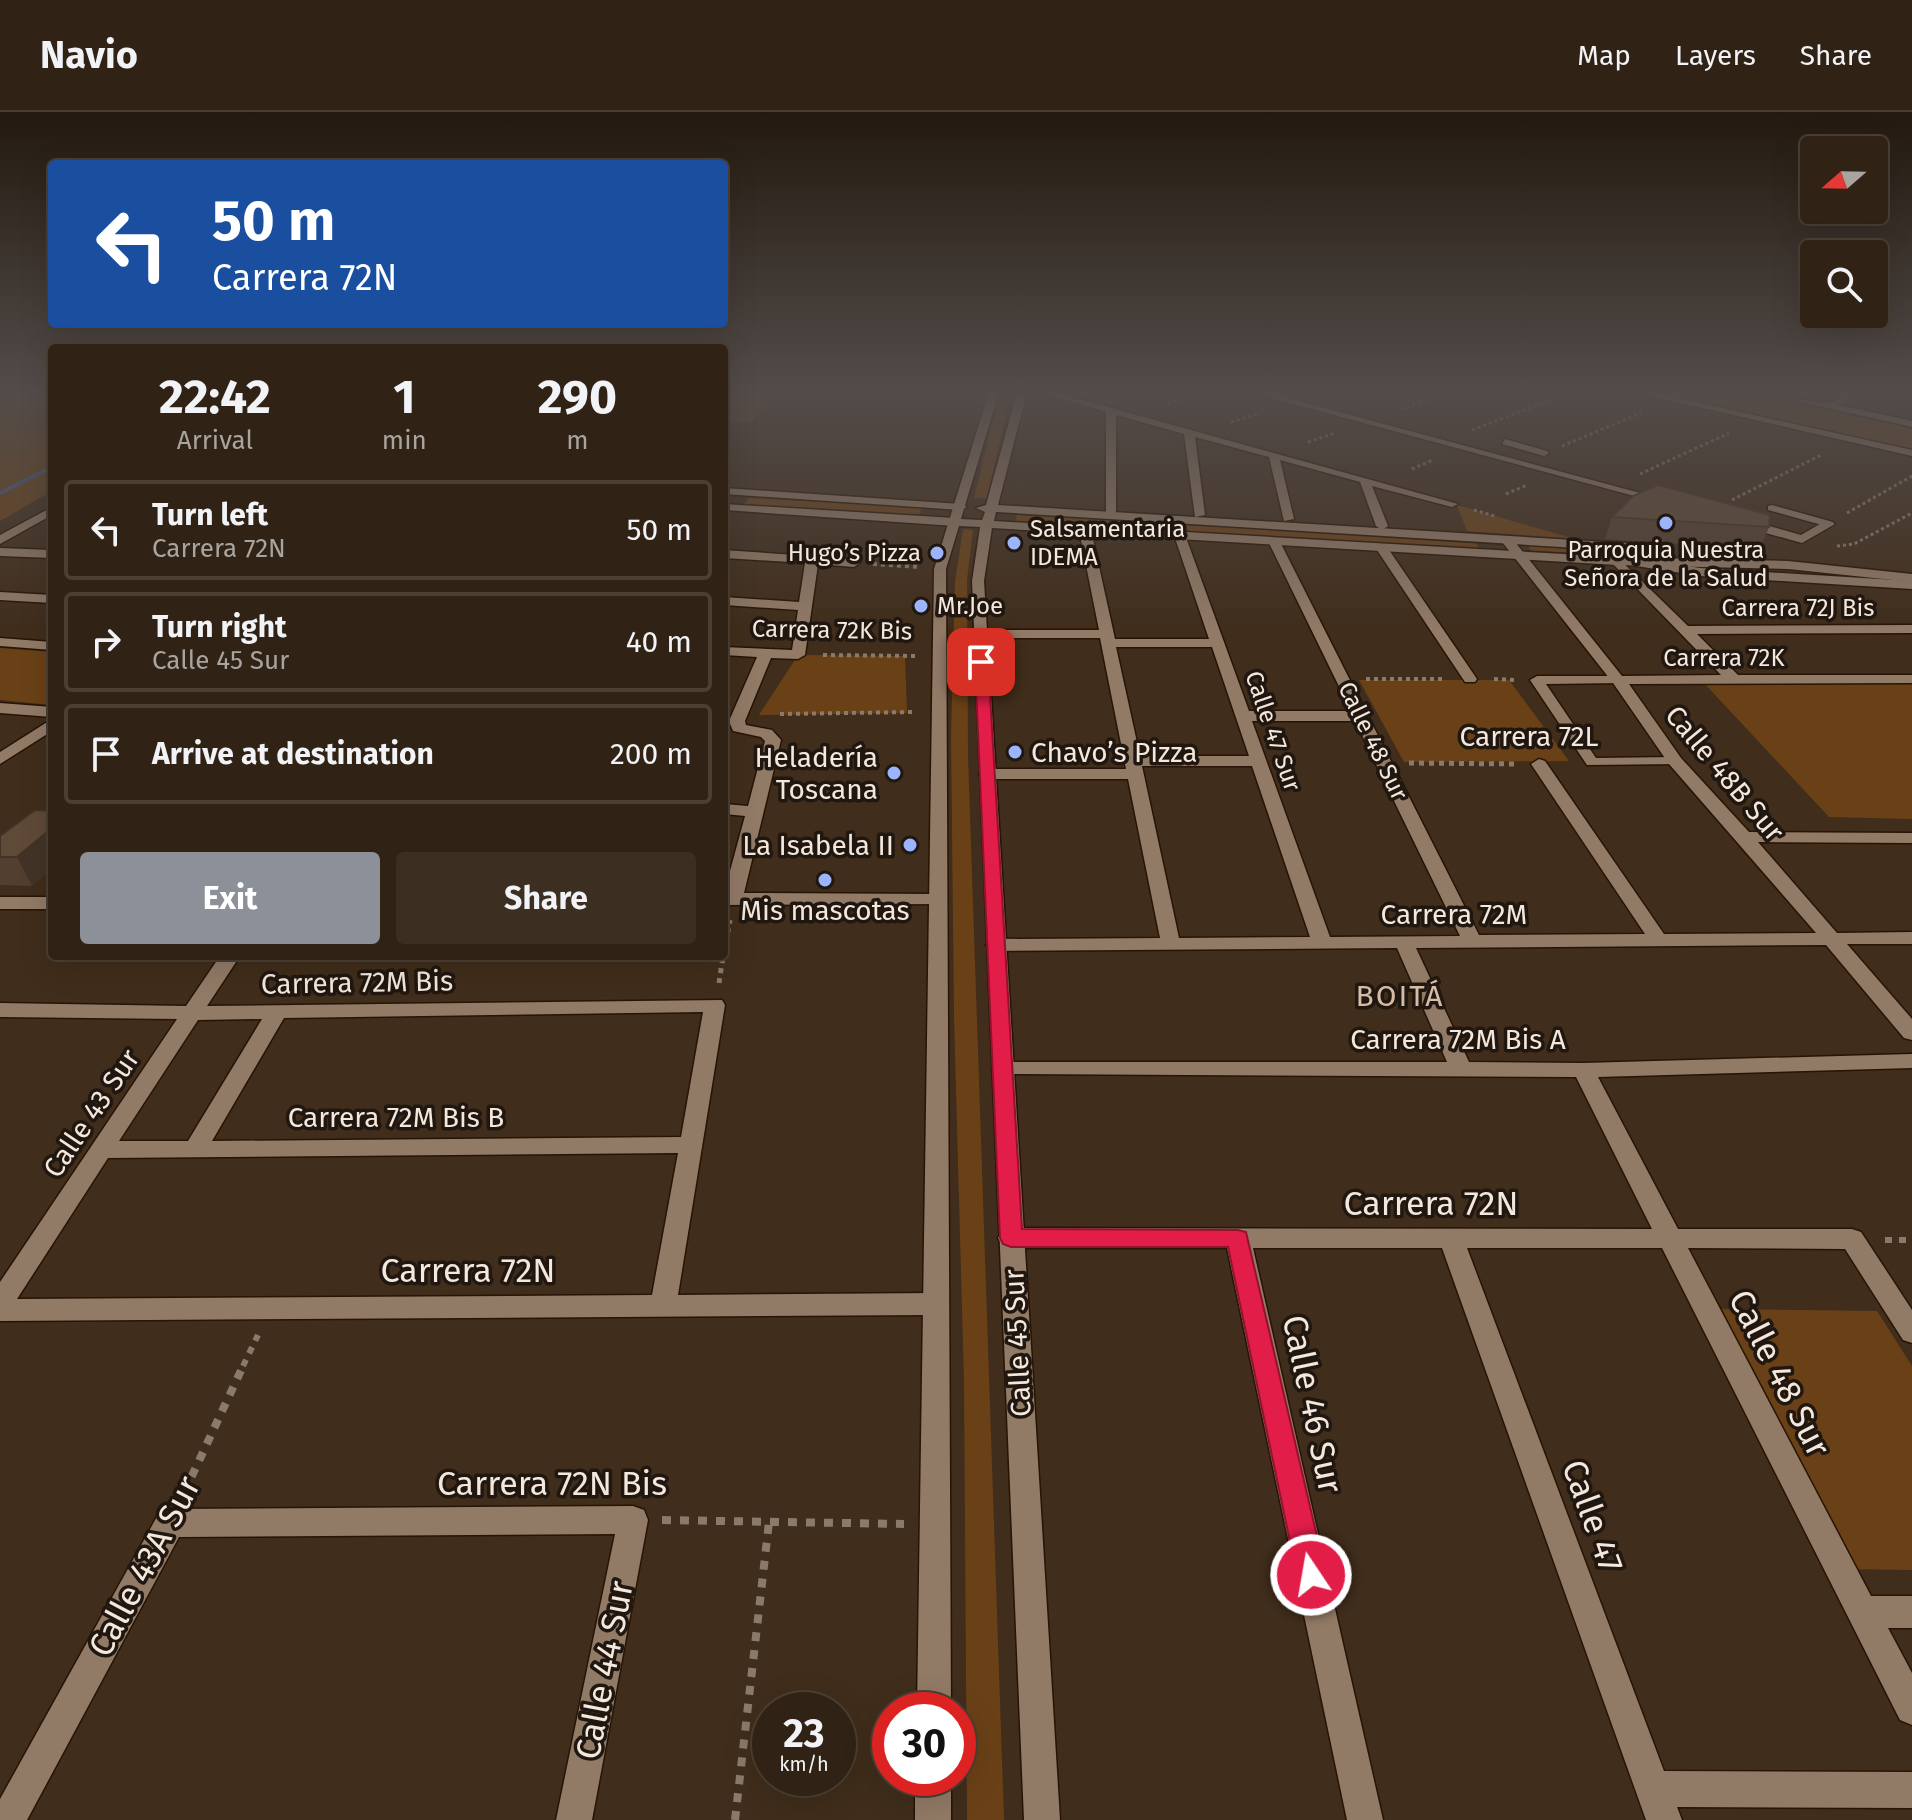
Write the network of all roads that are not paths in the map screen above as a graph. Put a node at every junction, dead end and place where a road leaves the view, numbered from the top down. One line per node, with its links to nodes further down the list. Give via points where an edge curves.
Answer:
1 (970, 472): 15 (street)
2 (1001, 472): 17 (street, Calle 45 Sur)
3 (1110, 472): 18 (street)
4 (1194, 472): 16 (street)
5 (1278, 472): 19 (street)
6 (1337, 472): 8 (street)
7 (1552, 472): 14 (street)
8 (1364, 479): 10 (street); 22 (street)
9 (728, 494): 15 (street)
10 (1452, 504)
11 (728, 507): 15 (street)
12 (1772, 508): 21 (lane)
13 (48, 512): 25 (street)
14 (1707, 513)
15 (958, 514): 17 (street); 75 (street, via 940,569)
16 (1199, 515)
17 (990, 516): 18 (street); 23 (street); 47 (street, Calle 45 Sur, via 979,564)
18 (1110, 516): 26 (street)
19 (1288, 519)
20 (1734, 520): 21 (street, via 1802,539)
21 (1829, 524)
22 (1382, 526)
23 (1085, 530): 24 (street); 48 (street)
24 (1180, 535): 27 (street); 50 (street, Calle 47 Sur)
25 (0, 540)
26 (1507, 540): 32 (street, Calle 48B Sur); 37 (street, via 1803,557)
27 (1274, 541): 28 (street); 61 (street, Calle 48 Sur)
28 (1381, 547): 32 (street); 54 (street)
29 (0, 552): 30 (street)
30 (48, 554)
31 (728, 554): 33 (street)
32 (1518, 556): 34 (street); 56 (street, Calle 48B Sur)
33 (812, 560): 36 (street); 44 (street)
34 (1617, 561): 35 (street); 46 (street)
35 (1634, 562): 37 (street); 40 (street, via 1700,572)
36 (854, 563)
37 (1886, 570): 38 (street); 39 (street)
38 (1912, 570)
39 (1912, 578)
40 (1912, 585)
41 (0, 596): 42 (street)
42 (48, 599)
43 (728, 601): 44 (street)
44 (804, 606): 53 (street, Carrera 72K Bis, via 798,655)
45 (1912, 629): 46 (street, Carrera 72J Bis)
46 (1685, 630): 57 (street)
47 (980, 634): 48 (street); 69 (street, Calle 45 Sur)
48 (1107, 639): 50 (street); 68 (street)
49 (0, 642): 51 (street)
50 (1216, 643): 60 (street, Calle 47 Sur)
51 (48, 646)
52 (728, 651): 53 (street, Carrera 72K Bis)
53 (766, 653): 71 (street, via 737,721 739,728 766,733 773,740)
54 (1470, 679)
55 (1912, 679): 57 (street, Carrera 72K)
56 (1618, 680): 57 (street, Carrera 72K); 65 (street, Calle 48B Sur); 66 (lane, Carrera 72K, via 1537,680)
57 (1734, 680)
58 (0, 708): 59 (street)
59 (48, 712)
60 (1242, 716): 61 (street); 64 (street, Calle 47 Sur)
61 (1360, 716): 80 (street, Calle 48 Sur)
62 (48, 727): 63 (street)
63 (0, 759)
64 (1258, 761): 68 (street); 82 (street, Calle 47 Sur)
65 (1675, 761): 66 (lane, Carrera 72L); 72 (street, Calle 48B Sur)
66 (1592, 762)
67 (1539, 764): 81 (street)
68 (1134, 767): 69 (street); 84 (street)
69 (987, 774): 85 (street, Calle 45 Sur)
70 (728, 809): 71 (street)
71 (755, 812): 74 (street)
72 (1744, 837): 73 (street); 78 (street, Calle 48B Sur)
73 (1912, 838)
74 (729, 899): 75 (street)
75 (938, 900): 103 (street)
76 (0, 903): 77 (street)
77 (48, 903)
78 (1829, 938): 79 (street, Carrera 72M); 81 (street, Carrera 72M); 90 (street, Calle 48B Sur)
79 (1912, 938)
80 (1472, 941): 81 (street, Carrera 72M); 83 (street, Carrera 72M)
81 (1659, 941)
82 (1322, 942): 83 (street, Carrera 72M); 84 (street, Carrera 72M)
83 (1404, 942): 93 (street)
84 (1171, 944): 85 (street, Carrera 72M)
85 (996, 945): 92 (street, Calle 45 Sur)
86 (228, 960): 89 (street, Calle 43 Sur)
87 (0, 1010): 89 (street, Carrera 72M Bis)
88 (278, 1010): 89 (street, Carrera 72M Bis); 95 (street, Carrera 72M Bis, via 715,1005); 96 (street)
89 (195, 1013): 97 (street, Calle 43 Sur)
90 (1912, 1033)
91 (1912, 1061): 94 (street, Carrera 72M Bis A)
92 (1003, 1069): 93 (street, Carrera 72M Bis A); 98 (street, Calle 45 Sur)
93 (1461, 1069): 94 (street, Carrera 72M Bis A)
94 (1583, 1070): 101 (street, Calle 48 Sur)
95 (690, 1145): 96 (street, Carrera 72M Bis B); 104 (street)
96 (196, 1148): 97 (street, Carrera 72M Bis B)
97 (103, 1150): 102 (street, Calle 43 Sur)
98 (1011, 1238): 99 (street, Carrera 72N); 119 (street, Calle 45 Sur)
99 (1238, 1239): 100 (street, Carrera 72N); 120 (street, Calle 46 Sur)
100 (1451, 1239): 101 (street, Carrera 72N); 115 (street, Calle 47)
101 (1670, 1239): 106 (street, Carrera 72N, via 1852,1239); 109 (street, Calle 48 Sur)
102 (0, 1303)
103 (936, 1304): 104 (street, Carrera 72N); 111 (street)
104 (663, 1306): 105 (street, Carrera 72N)
105 (0, 1310)
106 (1912, 1332)
107 (633, 1520): 108 (street, Carrera 72N Bis); 117 (street, Calle 44 Sur)
108 (170, 1523): 116 (street, Calle 43A Sur)
109 (1862, 1612): 110 (street); 112 (street, Calle 48 Sur)
110 (1912, 1612)
111 (934, 1692)
112 (1912, 1708)
113 (1912, 1790): 115 (street)
114 (933, 1796): 118 (street)
115 (1658, 1804)
116 (8, 1820)
117 (574, 1820)
118 (933, 1820)
119 (1042, 1820)
120 (1365, 1820)

